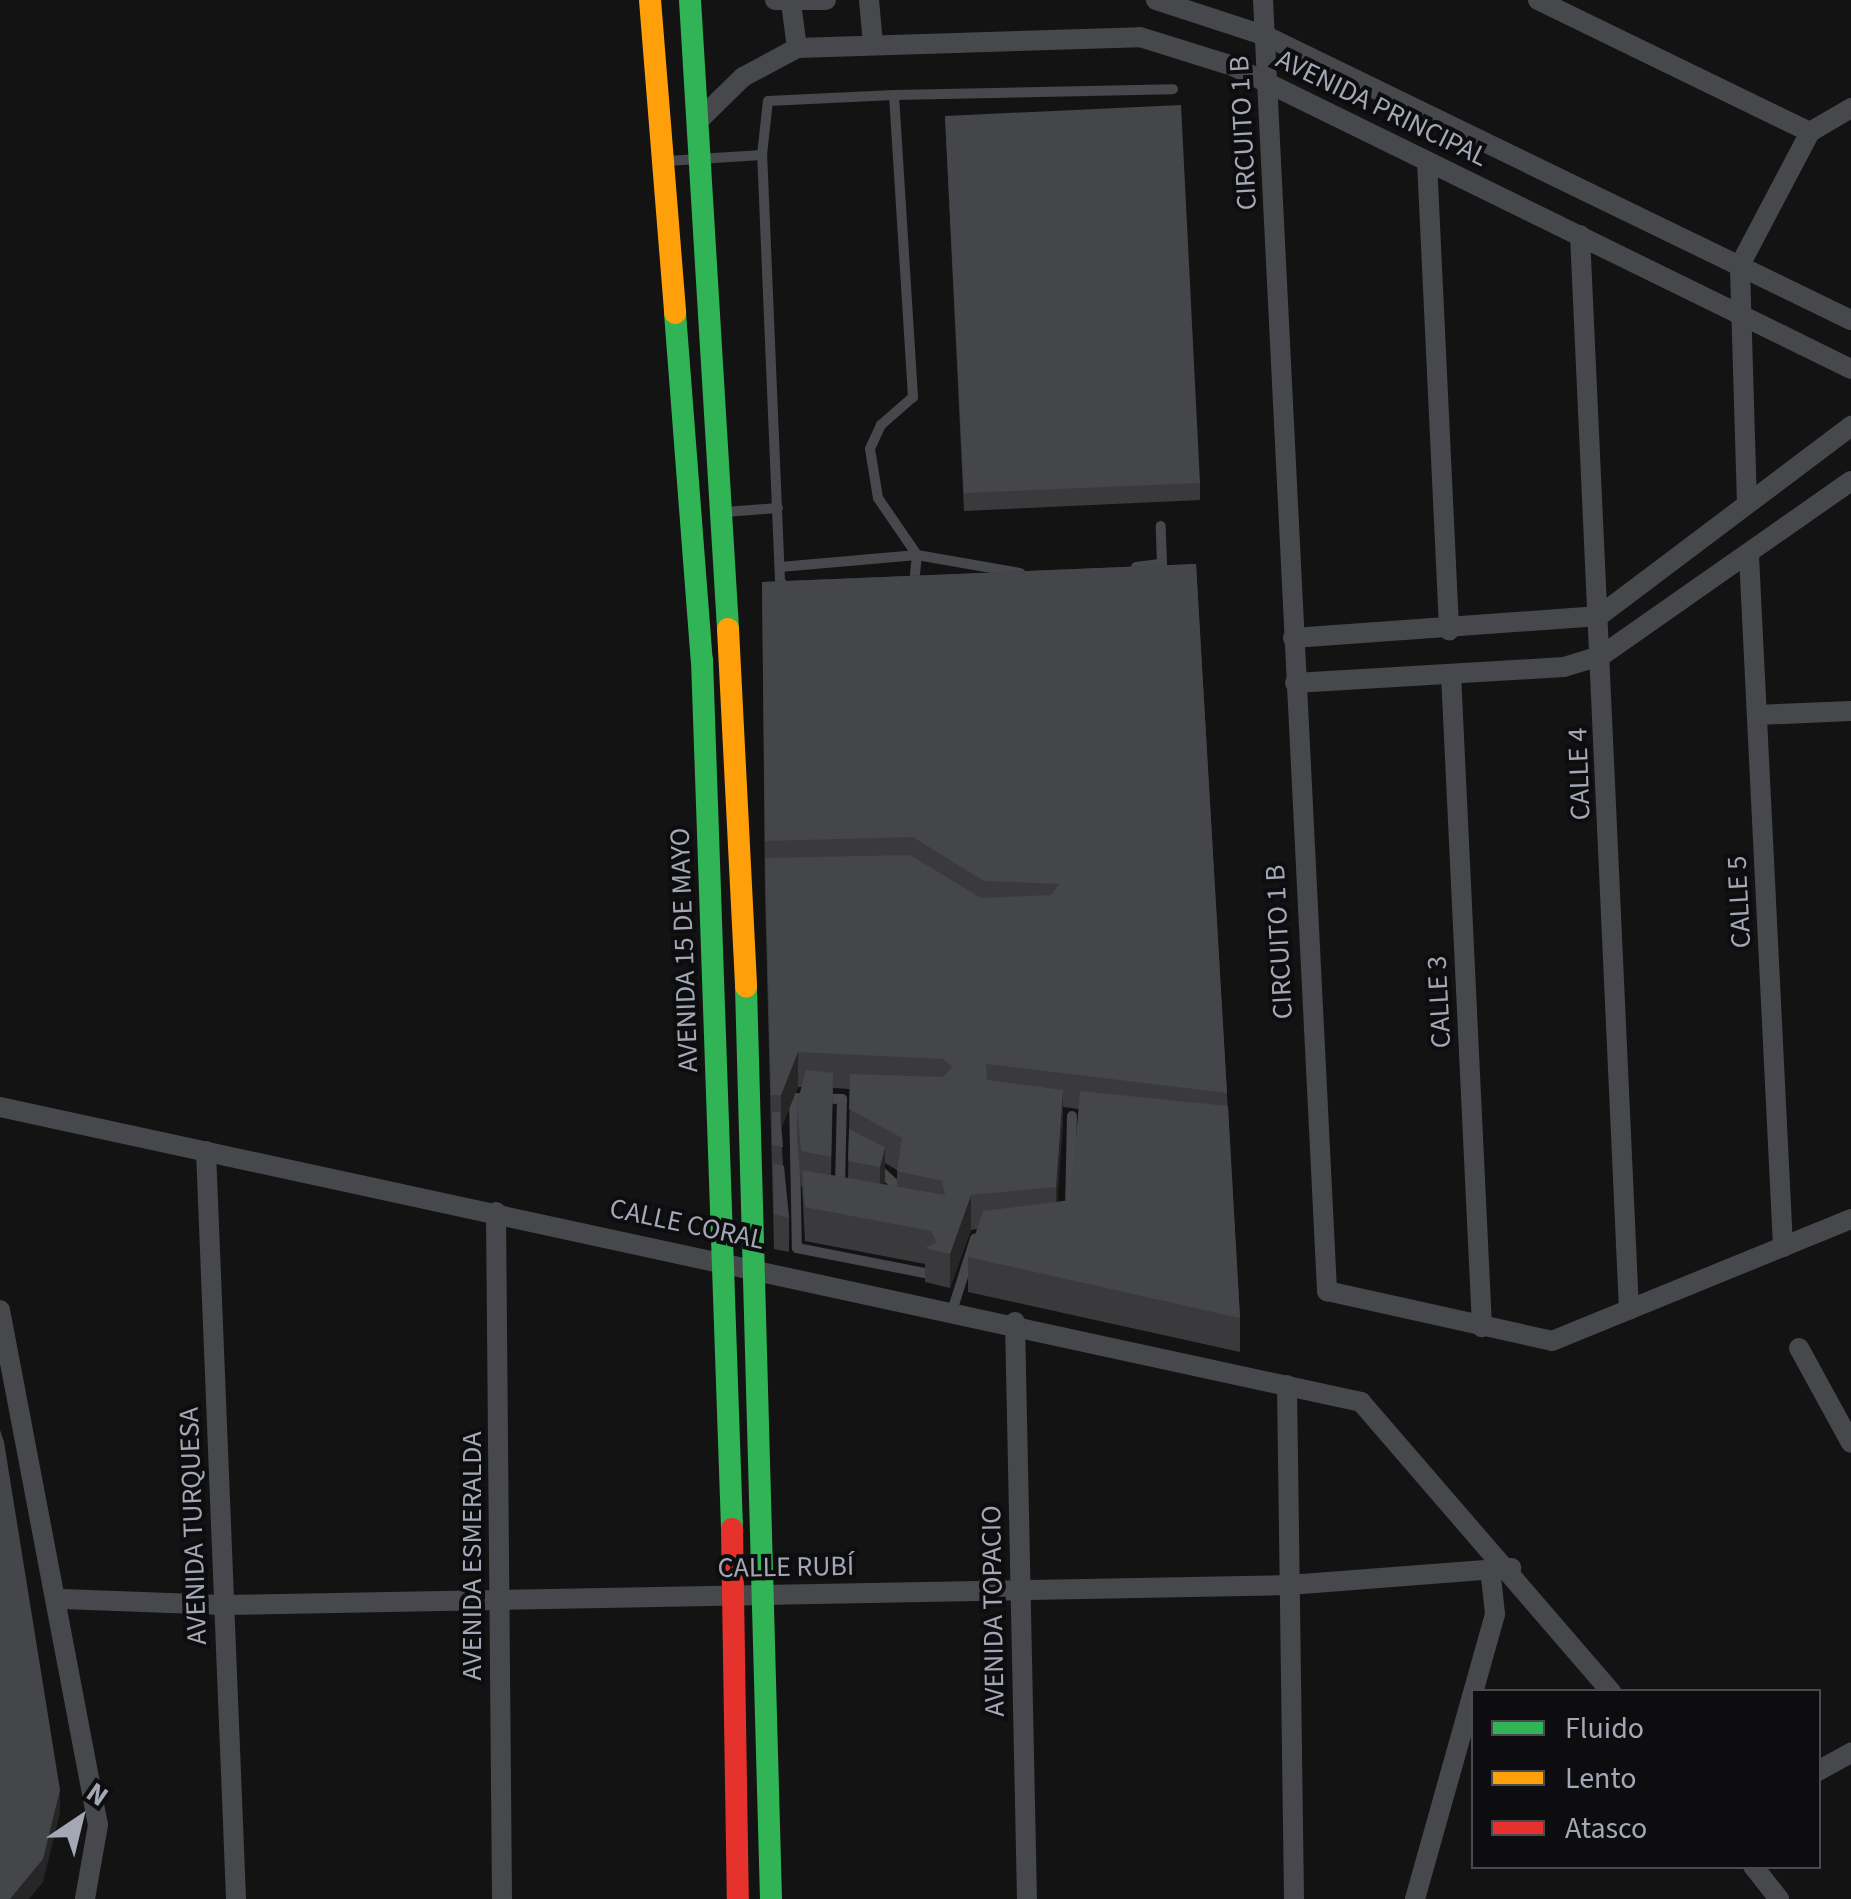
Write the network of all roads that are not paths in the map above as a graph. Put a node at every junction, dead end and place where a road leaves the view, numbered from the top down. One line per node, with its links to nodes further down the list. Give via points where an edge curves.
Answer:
1 (650, 0): 20 (main road, AVENIDA 15 DE MAYO)
2 (690, 0): 16 (main road)
3 (826, 0): 8 (street)
4 (869, 0): 10 (street)
5 (1156, 0): 9 (street, AVENIDA PRINCIPAL)
6 (1264, 0): 9 (street, CIRCUITO 1 B)
7 (1538, 0): 17 (street)
8 (783, 2): 11 (street)
9 (1266, 36): 12 (street, CIRCUITO 1 B); 23 (street, AVENIDA PRINCIPAL)
10 (873, 44): 11 (street, AVENIDA PRINCIPAL); 12 (street, AVENIDA PRINCIPAL, via 1140,36)
11 (797, 48): 16 (street, AVENIDA PRINCIPAL, via 743,77)
12 (1269, 84): 21 (street, AVENIDA PRINCIPAL); 42 (street, CIRCUITO 1 B)
13 (1174, 89): 14 (lane)
14 (894, 95): 18 (lane, via 768,101); 33 (lane, via 914,397 870,448 878,498)
15 (1851, 108): 17 (street)
16 (699, 120): 19 (main road)
17 (1810, 132): 23 (street)
18 (762, 155): 19 (lane); 30 (lane)
19 (702, 158): 20 (lane); 31 (main road)
20 (661, 161): 45 (main road, AVENIDA 15 DE MAYO)
21 (1427, 161): 22 (street, AVENIDA PRINCIPAL); 41 (street)
22 (1580, 236): 24 (street, AVENIDA PRINCIPAL); 40 (street, CALLE 4)
23 (1740, 264): 24 (street); 25 (street, AVENIDA PRINCIPAL)
24 (1738, 312): 26 (street, AVENIDA PRINCIPAL); 29 (street)
25 (1851, 320)
26 (1851, 370)
27 (1851, 426): 29 (street)
28 (1851, 481): 34 (street)
29 (1747, 504): 40 (street)
30 (778, 508): 31 (lane); 35 (lane)
31 (724, 512): 43 (main road)
32 (1161, 526): 36 (lane, via 1162,564)
33 (917, 554): 35 (lane); 37 (lane); 38 (lane, via 917,582)
34 (1750, 556): 44 (street); 49 (street, CALLE 5)
35 (780, 567): 39 (lane, via 783,588)
36 (1110, 570)
37 (1043, 574)
38 (892, 586)
39 (813, 591)
40 (1599, 616): 41 (street); 44 (street, CALLE 4)
41 (1449, 630): 42 (street)
42 (1293, 638): 47 (street, CIRCUITO 1 B)
43 (733, 655): 45 (main road); 56 (main road)
44 (1601, 656): 46 (street); 73 (street, CALLE 4)
45 (702, 660): 69 (main road, AVENIDA 15 DE MAYO)
46 (1451, 674): 47 (street); 76 (street, CALLE 3)
47 (1295, 683): 76 (street, CIRCUITO 1 B, via 1321,1275 1327,1291 1348,1302)
48 (1851, 711): 49 (street)
49 (1758, 716): 68 (street, CALLE 5)
50 (842, 1098): 51 (lane); 56 (lane, via 794,1098); 57 (lane)
51 (858, 1099)
52 (0, 1107): 58 (street, CALLE CORAL)
53 (1055, 1114): 54 (lane)
54 (1072, 1116): 55 (lane); 66 (lane)
55 (1090, 1118)
56 (772, 1137): 60 (lane); 70 (main road)
57 (841, 1149): 62 (lane, via 895,1177); 63 (lane, via 839,1202)
58 (206, 1152): 64 (street, CALLE CORAL); 87 (street, AVENIDA TURQUESA)
59 (783, 1192): 60 (lane)
60 (796, 1195): 61 (lane); 71 (lane, via 797,1248)
61 (810, 1198)
62 (893, 1199)
63 (825, 1200)
64 (496, 1212): 69 (street, CALLE CORAL); 86 (street, AVENIDA ESMERALDA)
65 (1851, 1219): 68 (street, CIRCUITO 1 B)
66 (1064, 1228)
67 (990, 1232): 74 (lane, via 970,1250)
68 (1783, 1247): 73 (street, CIRCUITO 1 B)
69 (728, 1261): 70 (street, CALLE CORAL); 84 (main road, AVENIDA 15 DE MAYO)
70 (758, 1268): 74 (street, CALLE CORAL); 83 (main road)
71 (929, 1274)
72 (0, 1310): 85 (street)
73 (1630, 1310): 76 (street, CIRCUITO 1 B, via 1552,1341)
74 (952, 1311): 75 (street, CALLE CORAL)
75 (1015, 1322): 78 (street, CALLE CORAL); 82 (street, AVENIDA TOPACIO)
76 (1482, 1327)
77 (1799, 1348): 79 (street)
78 (1287, 1385): 80 (street, CALLE CORAL, via 1362,1402); 81 (street)
79 (1851, 1443)
80 (1500, 1568): 81 (street, CALLE RUBÍ); 88 (street); 89 (street)
81 (1289, 1586): 82 (street, CALLE RUBÍ); 100 (street)
82 (1020, 1590): 83 (street, CALLE RUBÍ); 99 (street, AVENIDA TOPACIO)
83 (765, 1594): 84 (street, CALLE RUBÍ); 98 (main road)
84 (733, 1595): 86 (street, CALLE RUBÍ); 97 (main road, AVENIDA 15 DE MAYO)
85 (62, 1599): 87 (street, CALLE RUBÍ); 94 (street, via 98,1825)
86 (500, 1599): 87 (street, CALLE RUBÍ); 96 (street, AVENIDA ESMERALDA)
87 (223, 1605): 95 (street, AVENIDA TURQUESA)
88 (1473, 1689)
89 (1608, 1689)
90 (1471, 1698): 101 (street)
91 (1851, 1753): 92 (street)
92 (1821, 1769)
93 (1755, 1869): 102 (street)
94 (85, 1899)
95 (236, 1899)
96 (502, 1899)
97 (738, 1899)
98 (771, 1899)
99 (1027, 1899)
100 (1294, 1899)
101 (1416, 1899)
102 (1779, 1899)

